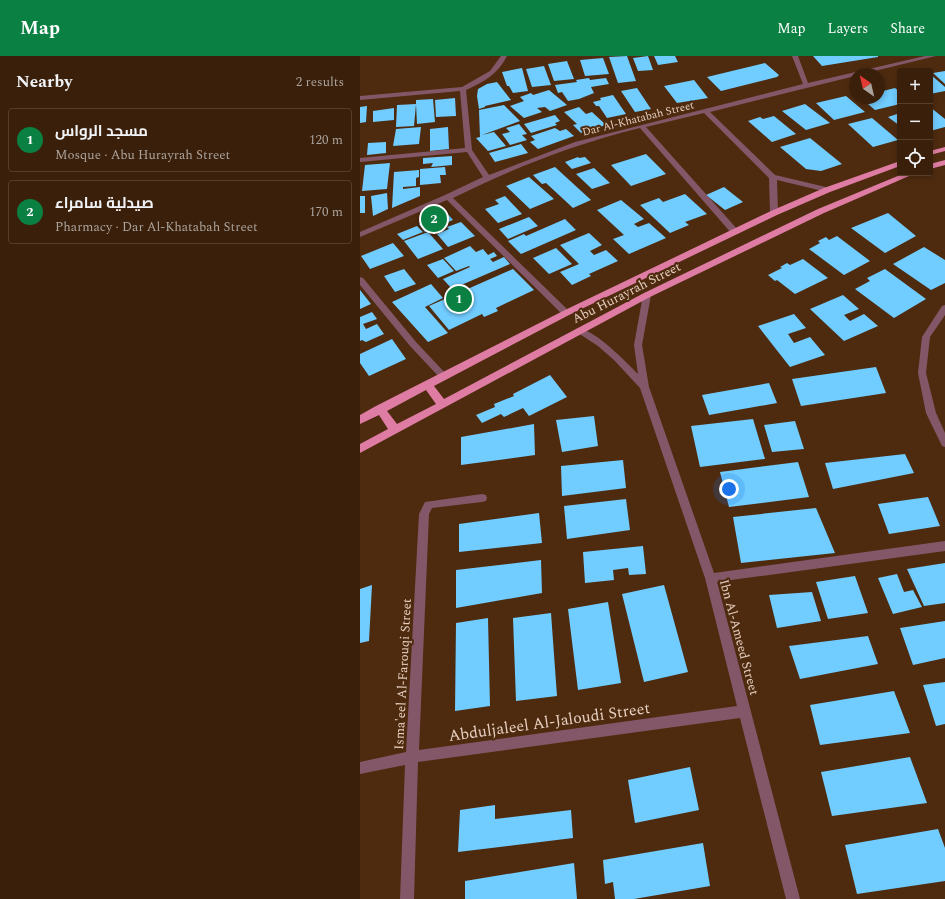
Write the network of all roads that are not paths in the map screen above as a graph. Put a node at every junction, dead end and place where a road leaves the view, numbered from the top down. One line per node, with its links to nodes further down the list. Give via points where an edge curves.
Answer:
1 (504, 56): 5 (street, via 495,72)
2 (795, 56): 4 (street)
3 (933, 56): 4 (street, Dar Al-Khatabah Street)
4 (806, 84): 7 (street, Dar Al-Khatabah Street)
5 (463, 89): 6 (street); 10 (street)
6 (360, 98)
7 (705, 111): 8 (street, Dar Al-Khatabah Street); 17 (street)
8 (642, 126): 18 (street, Dar Al-Khatabah Street, via 577,143); 22 (street)
9 (945, 149): 11 (highway)
10 (469, 150): 12 (street); 18 (street)
11 (933, 152)
12 (360, 160)
13 (945, 162): 15 (highway)
14 (897, 164): 19 (highway, Abu Hurayrah Street)
15 (933, 165)
16 (905, 176): 25 (highway, Abu Hurayrah Street, via 821,211)
17 (773, 177): 19 (street); 21 (street)
18 (487, 178): 20 (street, Dar Al-Khatabah Street)
19 (827, 190): 21 (highway, Abu Hurayrah Street)
20 (448, 197): 23 (street, Dar Al-Khatabah Street); 27 (street)
21 (774, 213): 22 (highway, Abu Hurayrah Street)
22 (735, 232): 27 (highway, Abu Hurayrah Street)
23 (360, 235)
24 (360, 280): 29 (street)
25 (647, 295): 28 (highway, Abu Hurayrah Street); 31 (street, Ibn Al-Ameed Street, via 638,345)
26 (945, 308): 36 (street, via 926,337 922,373 931,413)
27 (566, 313): 29 (highway, Abu Hurayrah Street)
28 (579, 331): 31 (street, Ibn Al-Ameed Street, via 617,358); 32 (highway, Abu Hurayrah Street)
29 (444, 377): 30 (highway, Abu Hurayrah Street)
30 (427, 385): 32 (highway); 33 (highway, Abu Hurayrah Street)
31 (644, 387): 40 (street, Ibn Al-Ameed Street)
32 (443, 405): 35 (highway, Abu Hurayrah Street)
33 (380, 409): 34 (highway, Abu Hurayrah Street); 35 (highway)
34 (360, 420)
35 (396, 430): 37 (highway, Abu Hurayrah Street)
36 (945, 443)
37 (360, 448)
38 (482, 498): 42 (street, Isma'eel Al-Farouqi Street, via 429,505 424,514)
39 (945, 546): 40 (street)
40 (710, 578): 41 (street, Ibn Al-Ameed Street)
41 (744, 711): 42 (street, Abduljaleel Al-Jaloudi Street); 45 (street, Ibn Al-Ameed Street)
42 (412, 757): 43 (street, Abduljaleel Al-Jaloudi Street); 44 (street, Isma'eel Al-Farouqi Street)
43 (360, 768)
44 (407, 899)
45 (793, 899)

